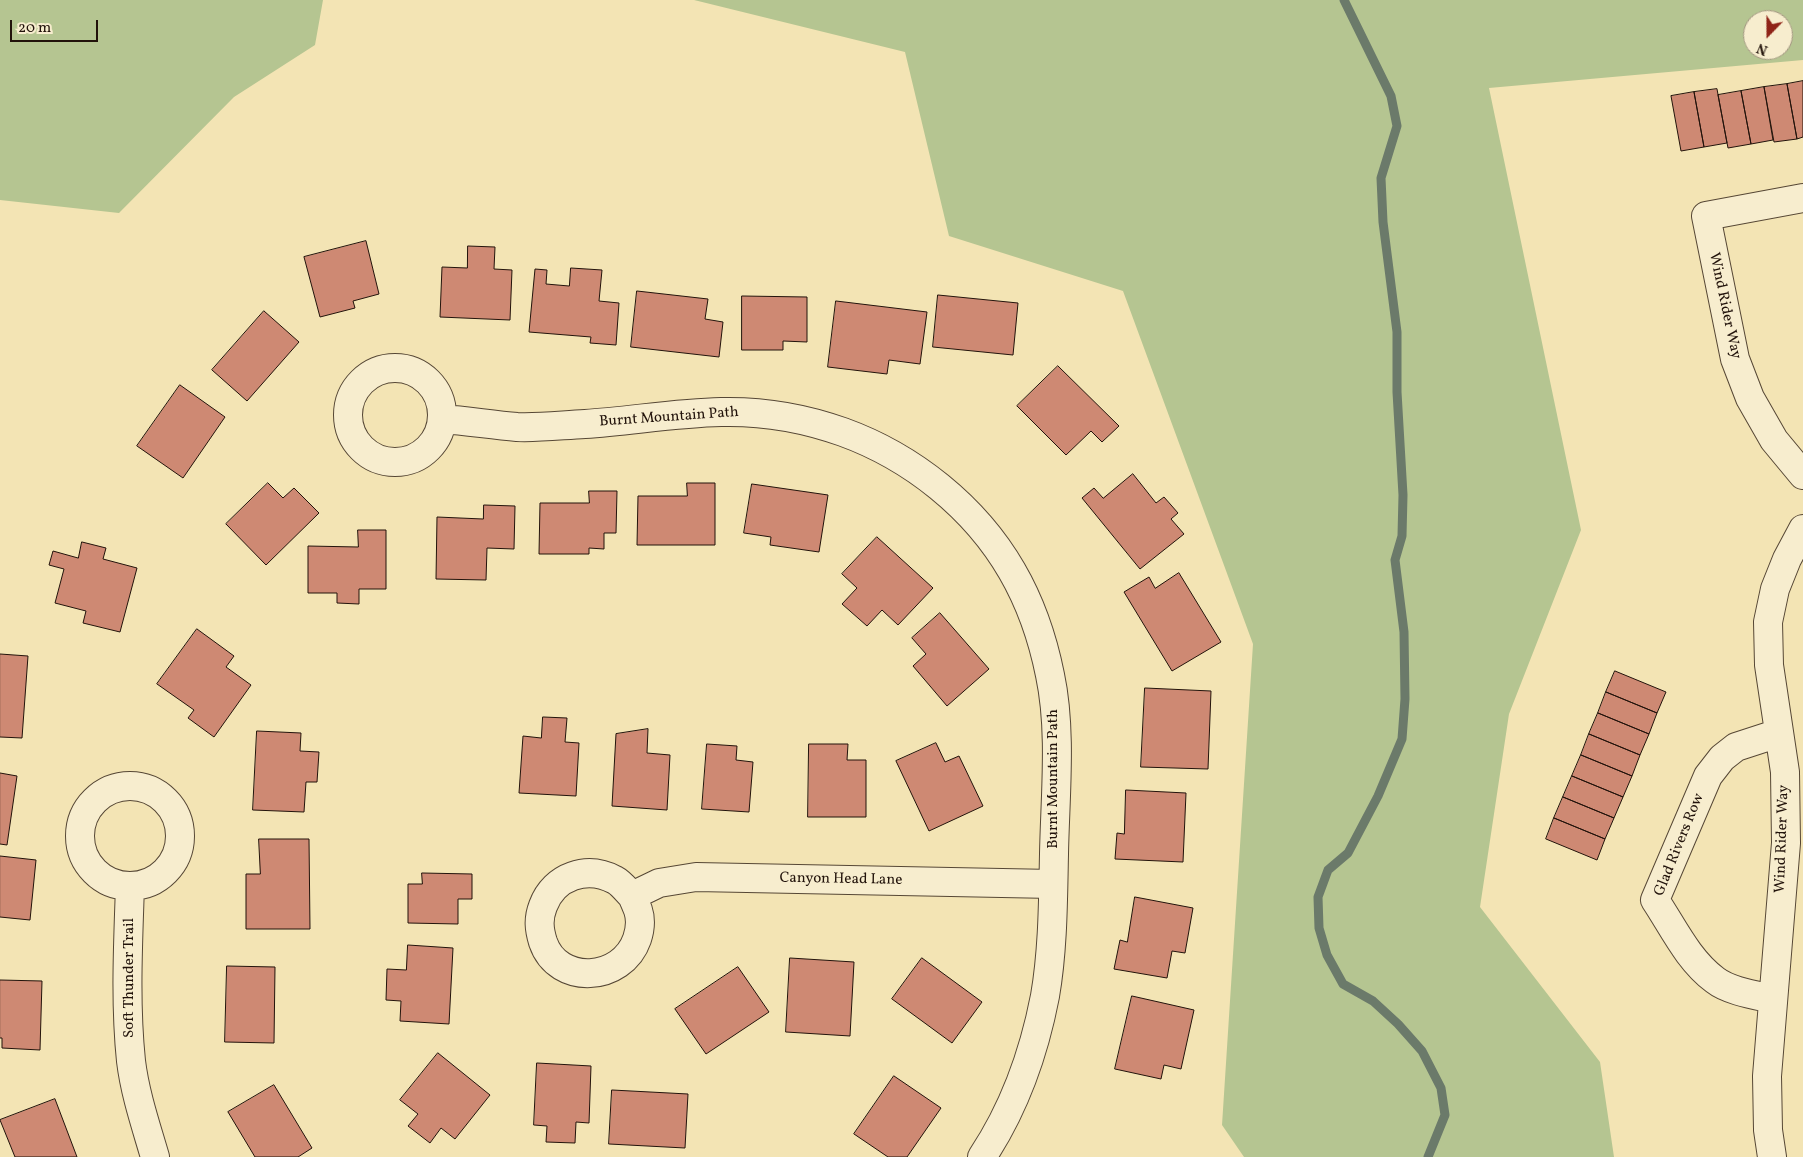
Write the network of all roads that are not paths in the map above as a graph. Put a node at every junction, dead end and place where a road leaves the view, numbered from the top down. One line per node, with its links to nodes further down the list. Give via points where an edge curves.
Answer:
1 (1803, 198): 3 (street, Wind Rider Way, via 1706,216 1734,359 1750,398 1774,440)
2 (443, 418): 6 (street, Burnt Mountain Path, via 520,427 722,412 767,414 804,420 844,432 885,450 919,471 957,502 987,535 1012,571 1042,642 1051,677 1057,736)
3 (1803, 474)
4 (1803, 529): 5 (street, Wind Rider Way, via 1775,590 1768,622 1769,665)
5 (1779, 734): 9 (street, Wind Rider Way, via 1785,772 1786,843); 9 (street, Glad Rivers Row, via 1736,747 1708,776 1655,900 1695,962 1716,981)
6 (1053, 884): 8 (street, Canyon Head Lane, via 696,877 659,883); 11 (street, Burnt Mountain Path, via 1045,995 1033,1047 998,1134)
7 (130, 886): 10 (street, Soft Thunder Trail, via 127,1014 131,1063)
8 (632, 896)
9 (1773, 999): 12 (street, Wind Rider Way, via 1767,1076)
10 (155, 1157)
11 (982, 1157)
12 (1772, 1157)

